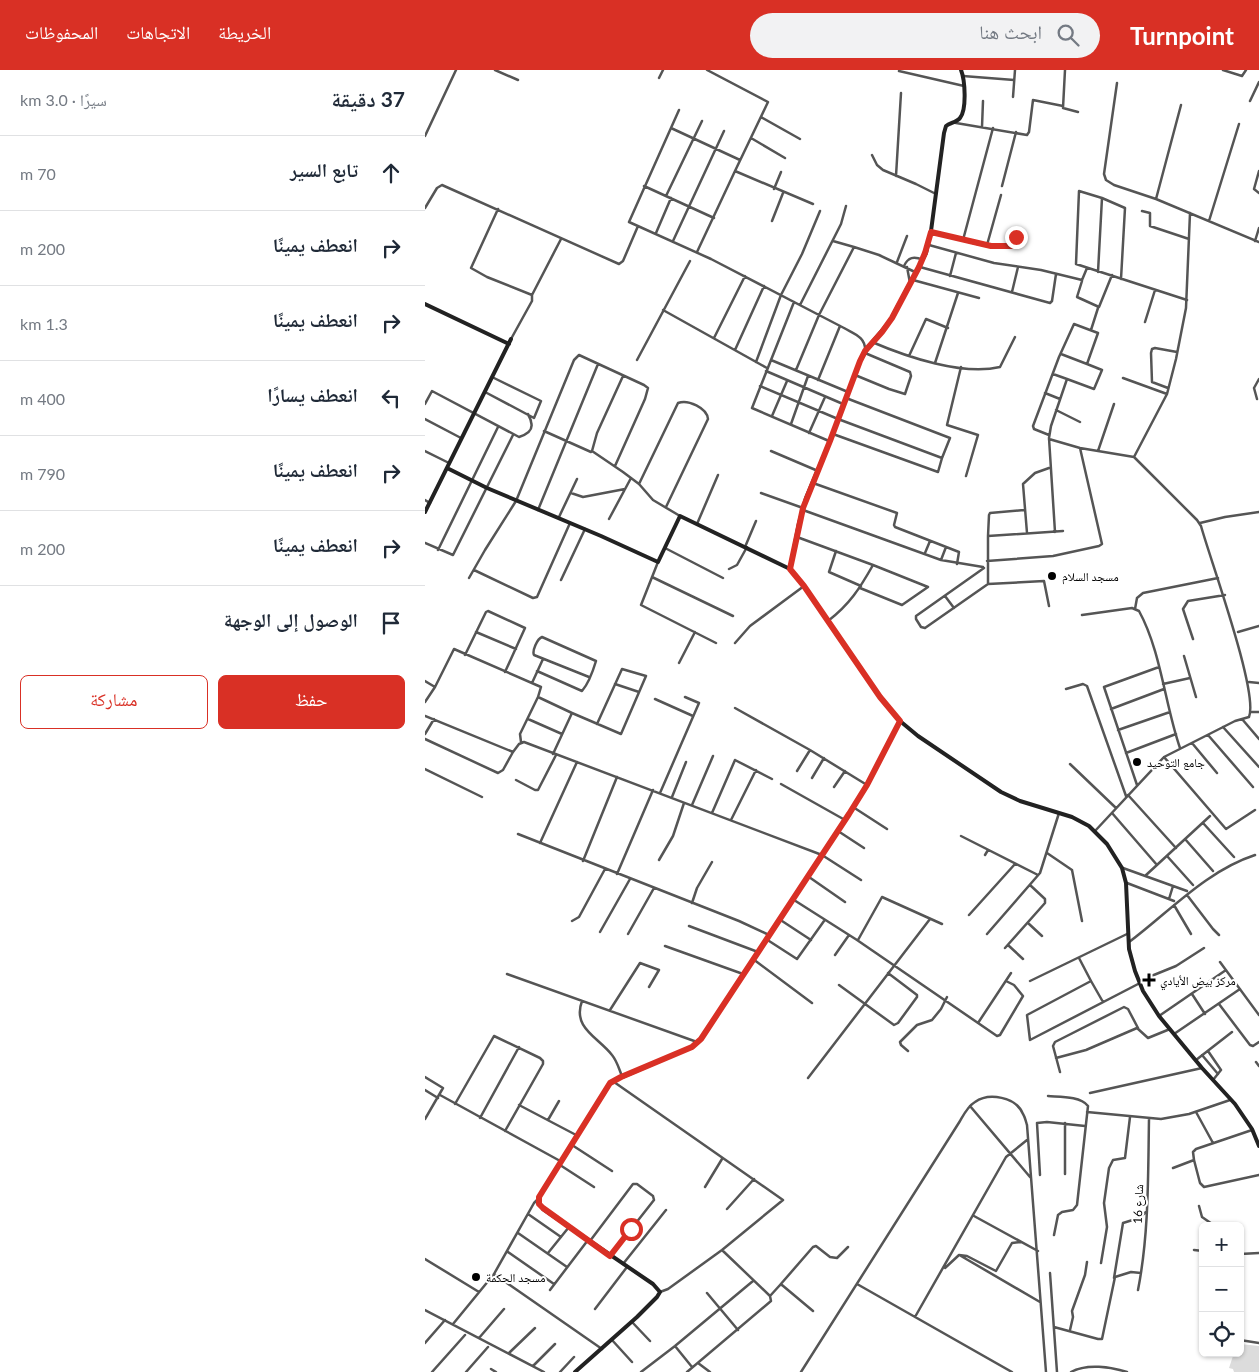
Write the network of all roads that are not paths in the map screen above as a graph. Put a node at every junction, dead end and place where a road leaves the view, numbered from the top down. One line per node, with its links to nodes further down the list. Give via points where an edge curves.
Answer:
1 (455, 70): 35 (street)
2 (495, 70): 13 (street)
3 (663, 70): 12 (street)
4 (707, 70): 26 (street, via 768,102)
5 (961, 70): 11 (street)
6 (1015, 70): 14 (street)
7 (1065, 70): 23 (street)
8 (1223, 70): 9 (street, via 1241,76)
9 (1246, 70)
10 (899, 71): 17 (street)
11 (963, 76): 14 (street); 17 (street)
12 (659, 78)
13 (518, 80)
14 (1014, 80): 19 (street)
15 (1259, 82): 20 (street)
16 (1117, 83): 57 (street, via 1105,179 1114,186)
17 (964, 86): 28 (street, via 962,116)
18 (901, 93): 46 (street)
19 (1013, 97)
20 (1250, 100)
21 (983, 101): 30 (street)
22 (1181, 105): 57 (street)
23 (1063, 106): 25 (street); 34 (street, via 1033,100 1028,134)
24 (679, 110): 31 (street)
25 (1078, 112)
26 (761, 117): 37 (street); 38 (street)
27 (702, 121): 36 (street)
28 (953, 122): 30 (street); 52 (street, via 946,126 944,133)
29 (1239, 124): 67 (street)
30 (981, 126): 32 (street)
31 (671, 128): 36 (street); 47 (street)
32 (993, 128): 34 (street); 76 (street)
33 (725, 131): 39 (street)
34 (1016, 132): 48 (street)
35 (425, 136)
36 (694, 138): 39 (street); 54 (street)
37 (751, 138): 41 (street); 42 (street)
38 (800, 139)
39 (717, 149): 42 (street); 59 (street)
40 (872, 156): 46 (street, via 881,169)
41 (785, 158)
42 (741, 160): 44 (street)
43 (1259, 171): 51 (street, via 1254,189)
44 (735, 172): 49 (street); 66 (street)
45 (781, 172): 49 (street)
46 (896, 176): 52 (street)
47 (643, 186): 54 (street); 69 (street, via 629,220)
48 (1002, 186)
49 (774, 189): 50 (street)
50 (783, 192): 58 (street); 68 (street)
51 (1259, 193)
52 (936, 194): 72 (street)
53 (1001, 195): 83 (street)
54 (666, 196): 55 (street)
55 (671, 198): 59 (street); 73 (street)
56 (1102, 198): 93 (street, via 1079,193 1076,263); 95 (street); 100 (street, via 1125,208)
57 (1155, 199): 65 (street)
58 (813, 204)
59 (688, 206): 66 (street); 78 (street)
60 (846, 206): 79 (street)
61 (425, 208): 62 (street, via 442,185)
62 (498, 210): 75 (street); 107 (street, via 471,268)
63 (820, 211): 108 (street, via 803,254)
64 (1142, 211): 77 (street, via 1150,213 1150,226)
65 (1190, 213): 67 (street); 77 (street)
66 (714, 218): 85 (street)
67 (1209, 221): 80 (street)
68 (771, 222)
69 (638, 226): 73 (street); 75 (street, via 619,264)
70 (1259, 228): 80 (street)
71 (1019, 231): 83 (street, via 1011,246)
72 (931, 232): 76 (street); 82 (street)
73 (655, 233): 78 (street)
74 (907, 236): 89 (street)
75 (561, 239): 107 (street)
76 (963, 240): 83 (street)
77 (1189, 240): 110 (street)
78 (673, 241): 85 (street)
79 (833, 241): 84 (street); 113 (street)
80 (1255, 241): 81 (street)
81 (1259, 242)
82 (928, 245): 86 (street); 87 (street)
83 (987, 245)
84 (854, 247): 89 (street); 116 (street)
85 (697, 252): 98 (street)
86 (956, 252): 90 (street); 99 (street)
87 (923, 260): 91 (street, via 910,258); 92 (street)
88 (690, 261): 115 (street)
89 (897, 262): 91 (street)
90 (1018, 266): 96 (street); 105 (street)
91 (905, 267): 94 (street); 102 (street)
92 (919, 267): 94 (street); 99 (street)
93 (1087, 268): 95 (street); 101 (street)
94 (917, 272): 102 (street)
95 (1098, 272): 97 (street)
96 (1056, 274): 101 (street); 105 (street, via 1051,302)
97 (1112, 275): 100 (street); 114 (street)
98 (745, 276): 103 (street); 122 (street)
99 (950, 276): 105 (street)
100 (1121, 279): 104 (street)
101 (1082, 280): 114 (street, via 1077,297)
102 (912, 282): 106 (street); 124 (street, via 890,321)
103 (764, 286): 108 (street); 125 (street)
104 (1155, 290): 110 (street); 117 (street)
105 (1012, 292)
106 (958, 293): 109 (street); 119 (street)
107 (532, 295): 123 (street, via 532,301)
108 (781, 295): 111 (street); 132 (street)
109 (979, 298)
110 (1187, 300): 127 (street)
111 (794, 302): 113 (street); 131 (street)
112 (425, 304): 123 (street)
113 (800, 305): 116 (street)
114 (1098, 307): 120 (street)
115 (663, 310): 122 (street); 130 (street)
116 (819, 315): 118 (street); 138 (street)
117 (1145, 322)
118 (840, 326): 126 (street, via 862,338); 147 (street)
119 (948, 328): 129 (street, via 926,319); 133 (street)
120 (1091, 330): 128 (street, via 1073,324); 135 (street, via 1098,334)
121 (1015, 337): 136 (street, via 999,367)
122 (714, 338): 125 (street)
123 (510, 341): 143 (street)
124 (872, 342): 126 (street); 129 (street)
125 (735, 350): 132 (street)
126 (865, 352): 140 (street); 140 (street, via 910,372 906,393)
127 (1177, 352): 151 (street); 151 (street, via 1155,348 1151,352 1152,382)
128 (1060, 354): 135 (street); 139 (street)
129 (909, 356): 133 (street)
130 (637, 360)
131 (771, 360): 137 (street); 138 (street)
132 (756, 362): 137 (street)
133 (935, 363): 136 (street)
134 (598, 364): 141 (street); 175 (street, via 577,356); 182 (street)
135 (1087, 364): 145 (street, via 1101,369 1095,389)
136 (961, 367): 197 (street, via 947,425 978,435)
137 (767, 370): 148 (street); 149 (street)
138 (796, 370): 142 (street)
139 (1052, 374): 145 (street); 154 (street)
140 (855, 375): 153 (street)
141 (623, 376): 188 (street, via 597,434); 192 (street, via 644,384 648,390)
142 (808, 376): 147 (street); 150 (street)
143 (492, 377): 152 (street); 168 (street, via 541,401 534,418)
144 (1123, 378): 156 (street)
145 (1067, 379): 159 (street)
146 (1259, 379): 160 (street, via 1254,388)
147 (818, 380): 153 (street)
148 (787, 381): 150 (street); 155 (street)
149 (760, 386): 155 (street); 169 (street, via 752,408)
150 (804, 388): 157 (street); 161 (street)
151 (1169, 388): 156 (street)
152 (485, 392): 167 (street); 168 (street)
153 (848, 392): 158 (street)
154 (1045, 393): 159 (street); 179 (street, via 1033,427)
155 (780, 394): 161 (street); 169 (street)
156 (1167, 394): 189 (street)
157 (825, 397): 163 (street); 166 (street)
158 (846, 398): 163 (street); 190 (street, via 950,438)
159 (1060, 399): 165 (street)
160 (1257, 399)
161 (800, 402): 166 (street); 173 (street)
162 (425, 404): 167 (street, via 433,391)
163 (844, 404): 171 (street)
164 (1114, 404): 187 (street)
165 (1056, 410): 172 (street); 179 (street)
166 (819, 411): 171 (street); 176 (street)
167 (474, 414): 174 (street); 180 (street)
168 (528, 414): 178 (street, via 532,422 530,430 519,437)
169 (772, 416): 173 (street)
170 (425, 418): 180 (street)
171 (839, 419): 177 (street); 190 (street)
172 (1080, 422)
173 (791, 424): 176 (street)
174 (498, 426): 178 (street); 200 (street)
175 (544, 431): 182 (street); 207 (street)
176 (809, 433): 183 (street)
177 (833, 434): 183 (street); 190 (street, via 937,472)
178 (513, 435): 203 (street)
179 (1049, 435): 181 (street)
180 (461, 438): 191 (street)
181 (1049, 439): 184 (street); 193 (street)
182 (566, 440): 188 (street); 211 (street)
183 (830, 441): 195 (street)
184 (1080, 448): 187 (street); 237 (street, via 1102,544 1064,555)
185 (425, 451): 191 (street)
186 (771, 451): 195 (street)
187 (1098, 451): 189 (street)
188 (593, 453): 192 (street)
189 (1134, 457): 220 (street)
190 (943, 458)
191 (449, 463): 194 (street)
192 (615, 466): 199 (street)
193 (1050, 467): 212 (street, via 1035,473 1024,483); 224 (street)
194 (447, 468): 200 (street); 208 (street)
195 (818, 471): 201 (street)
196 (718, 475): 221 (street)
197 (966, 476)
198 (577, 478): 205 (street)
199 (631, 478): 202 (street); 204 (street)
200 (473, 481): 203 (street); 233 (street)
201 (813, 483): 210 (street); 228 (street, via 897,513 895,527)
202 (639, 484): 209 (street, via 651,498); 209 (street, via 679,403 686,402 705,412 708,419)
203 (487, 488): 207 (street); 233 (street, via 453,555)
204 (625, 489): 205 (street, via 583,496); 217 (street)
205 (571, 493): 216 (street)
206 (761, 493): 210 (street)
207 (516, 501): 211 (street); 244 (street)
208 (427, 502): 213 (street)
209 (666, 507): 215 (street)
210 (803, 509): 226 (street); 235 (street)
211 (538, 510): 216 (street)
212 (1024, 510): 225 (street); 227 (street, via 990,513)
213 (425, 512)
214 (1259, 512): 220 (street)
215 (680, 516): 221 (street); 232 (street)
216 (558, 519): 219 (street)
217 (609, 519)
218 (756, 521): 230 (street)
219 (570, 523): 222 (street); 244 (street, via 537,597)
220 (1200, 523): 248 (street)
221 (697, 524): 230 (street)
222 (585, 529): 238 (street); 249 (street)
223 (1063, 531): 224 (street)
224 (1055, 532): 225 (street)
225 (1027, 533): 227 (street)
226 (796, 536): 234 (street); 243 (street)
227 (988, 536): 237 (street)
228 (930, 540): 231 (street); 235 (street)
229 (425, 543): 233 (street)
230 (746, 547): 242 (street, via 737,565); 243 (street)
231 (946, 547): 236 (street); 239 (street, via 960,552)
232 (665, 548): 238 (street); 247 (street)
233 (438, 550)
234 (836, 551): 240 (street); 252 (street, via 829,571)
235 (925, 554): 236 (street)
236 (941, 560): 239 (street)
237 (987, 561): 241 (street)
238 (659, 562): 245 (street)
239 (957, 564): 241 (street)
240 (873, 565): 252 (street); 252 (street, via 928,588 902,605)
241 (986, 568): 250 (street); 254 (street)
242 (729, 569)
243 (790, 569): 251 (street)
244 (474, 570): 246 (street)
245 (652, 577): 259 (street); 263 (street, via 641,605)
246 (469, 578)
247 (723, 578)
248 (1218, 578): 253 (street); 257 (street, via 1143,594 1137,598)
249 (561, 580)
250 (988, 584): 255 (street, via 1043,580); 256 (street)
251 (804, 586): 260 (street); 267 (street, via 750,626)
252 (860, 587): 260 (street, via 843,609)
253 (1225, 595): 264 (street); 265 (street, via 1188,601 1184,605)
254 (945, 596): 256 (street); 256 (street, via 916,616 921,628)
255 (1049, 606)
256 (954, 608)
257 (1135, 609): 258 (street); 273 (street, via 1141,614)
258 (1082, 615)
259 (733, 616)
260 (828, 621): 304 (street)
261 (1259, 626): 264 (street)
262 (476, 632): 268 (street); 268 (street, via 488,611 524,627); 269 (street)
263 (695, 632): 266 (street); 272 (street)
264 (1238, 632): 279 (street)
265 (1193, 639)
266 (716, 643)
267 (735, 643)
268 (515, 649): 275 (street)
269 (465, 654): 275 (street); 284 (street, via 453,650)
270 (1184, 656): 277 (street)
271 (543, 659): 274 (street); 276 (street); 276 (street, via 533,653 541,637 595,659)
272 (679, 663)
273 (1159, 667): 283 (street); 294 (street, via 1105,686)
274 (537, 671): 276 (street, via 581,691); 281 (street)
275 (505, 672): 281 (street)
276 (589, 677)
277 (1190, 678): 283 (street); 290 (street)
278 (425, 680): 284 (street)
279 (1249, 682): 280 (street); 296 (street)
280 (1259, 682)
281 (532, 683): 289 (street, via 541,688)
282 (615, 684): 287 (street); 287 (street, via 622,669 645,676); 305 (street)
283 (1163, 684): 285 (street)
284 (435, 687): 292 (street)
285 (1164, 689): 294 (street); 295 (street)
286 (1066, 690): 344 (street, via 1083,684 1087,686)
287 (639, 692): 305 (street, via 621,734)
288 (685, 696): 300 (street, via 699,703)
289 (538, 697): 298 (street); 301 (street)
290 (1196, 697)
291 (655, 699): 300 (street)
292 (425, 702)
293 (735, 708): 317 (street)
294 (1111, 709): 307 (street)
295 (1170, 712): 307 (street); 310 (street)
296 (1252, 712): 297 (street); 303 (street)
297 (1259, 712)
298 (572, 713): 305 (street); 309 (street)
299 (425, 716): 302 (street)
300 (693, 716): 343 (street)
301 (528, 718): 309 (street); 314 (street)
302 (434, 719): 308 (street); 318 (street)
303 (1242, 719): 306 (street); 312 (street)
304 (900, 721): 338 (street); 352 (street, via 1001,792)
305 (597, 724)
306 (1223, 727): 311 (street); 327 (street)
307 (1119, 730): 319 (street)
308 (425, 734)
309 (562, 734): 320 (street)
310 (1176, 734): 316 (street); 319 (street)
311 (1208, 735): 315 (street); 340 (street)
312 (1258, 737)
313 (425, 739): 318 (street, via 498,773)
314 (521, 742): 318 (street); 320 (street)
315 (1192, 743): 316 (street); 332 (street)
316 (1180, 748): 322 (street)
317 (810, 750): 323 (street); 330 (street)
318 (513, 752)
319 (1126, 753): 339 (street)
320 (555, 754): 324 (street); 336 (street, via 538,790)
321 (713, 756): 348 (street)
322 (1164, 757): 339 (street); 351 (street, via 1225,829)
323 (824, 758): 331 (street); 334 (street)
324 (577, 762): 333 (street); 365 (street)
325 (686, 762): 346 (street)
326 (1070, 764): 350 (street)
327 (1259, 767)
328 (425, 769): 345 (street)
329 (756, 770): 335 (street); 353 (street, via 734,760); 356 (street)
330 (797, 771)
331 (845, 771): 338 (street); 341 (street)
332 (1217, 773)
333 (617, 777): 342 (street); 376 (street)
334 (812, 778)
335 (772, 779)
336 (516, 780)
337 (781, 784): 357 (street)
338 (867, 785): 349 (street)
339 (1137, 785): 344 (street)
340 (1253, 786)
341 (834, 788)
342 (653, 790): 343 (street); 383 (street)
343 (660, 793): 346 (street)
344 (1127, 795): 350 (street); 367 (street)
345 (482, 797)
346 (672, 798): 347 (street)
347 (685, 802): 348 (street); 375 (street, via 675,831)
348 (692, 805): 353 (street)
349 (853, 807): 357 (street); 359 (street)
350 (1115, 808): 354 (street)
351 (1255, 810)
352 (1060, 812): 361 (street); 369 (street)
353 (712, 813): 356 (street)
354 (1112, 813): 361 (street); 379 (street)
355 (1210, 816): 358 (street)
356 (731, 820): 370 (street)
357 (845, 820): 360 (street)
358 (1203, 822): 364 (street); 374 (street)
359 (887, 829)
360 (838, 831): 366 (street); 370 (street)
361 (1095, 831): 380 (street)
362 (518, 834): 365 (street)
363 (961, 836): 368 (street)
364 (1185, 839): 367 (street); 382 (street)
365 (540, 843): 376 (street)
366 (864, 848)
367 (1176, 848): 372 (street)
368 (988, 850): 371 (street); 378 (street)
369 (1047, 853): 384 (street); 407 (street, via 1072,870)
370 (822, 854): 385 (street); 388 (street)
371 (985, 855)
372 (1167, 856): 379 (street); 391 (street)
373 (1255, 856): 395 (street, via 1224,868)
374 (1234, 857)
375 (659, 860)
376 (583, 861): 381 (street)
377 (712, 862): 400 (street)
378 (1015, 864): 384 (street); 402 (street)
379 (1157, 865): 386 (street)
380 (1122, 868): 386 (street); 389 (street)
381 (605, 869): 383 (street); 406 (street, via 579,917)
382 (1213, 871)
383 (617, 874): 387 (street)
384 (1038, 875): 390 (street)
385 (807, 876): 396 (street); 399 (street)
386 (1145, 876): 392 (street)
387 (630, 879): 393 (street); 411 (street)
388 (861, 880)
389 (1126, 883): 397 (street); 412 (street)
390 (1030, 885): 408 (street, via 1046,902); 414 (street)
391 (1193, 885)
392 (1173, 886): 394 (street); 397 (street)
393 (654, 888): 400 (street); 413 (street)
394 (1187, 891)
395 (1187, 895): 401 (street); 417 (street)
396 (792, 899): 403 (street); 405 (street)
397 (1169, 899): 398 (street)
398 (1174, 901)
399 (845, 902)
400 (692, 903): 419 (street, via 752,926)
401 (1175, 905): 415 (street); 422 (street)
402 (969, 915)
403 (779, 919): 419 (street); 420 (street)
404 (930, 919): 409 (street); 421 (street, via 882,896); 433 (street)
405 (824, 920): 416 (street); 420 (street)
406 (572, 921)
407 (1082, 921)
408 (1028, 923): 418 (street); 423 (street)
409 (942, 924)
410 (689, 926): 427 (street)
411 (600, 932)
412 (1128, 933): 422 (street); 429 (street)
413 (629, 934)
414 (987, 934)
415 (1191, 934)
416 (849, 935): 421 (street); 428 (street)
417 (1219, 935)
418 (1042, 936)
419 (768, 937): 420 (street, via 796,959); 427 (street)
420 (811, 940)
421 (857, 940): 433 (street)
422 (1129, 942): 442 (street)
423 (1008, 945): 425 (street); 431 (street)
424 (665, 946): 437 (street)
425 (1005, 948)
426 (1204, 948): 442 (street, via 1172,968)
427 (757, 952): 430 (street)
428 (835, 954)
429 (1078, 958): 440 (street); 441 (street)
430 (753, 959): 437 (street); 451 (street)
431 (1023, 959)
432 (1220, 962): 434 (street)
433 (893, 966): 435 (street); 449 (street)
434 (1226, 970): 445 (street); 446 (street)
435 (888, 973): 452 (street); 452 (street, via 917,995 916,1000 894,1026)
436 (507, 974): 448 (street)
437 (743, 974): 464 (street)
438 (1011, 974): 439 (street)
439 (1006, 980): 458 (street); 458 (street, via 1023,996 1000,1035 995,1036)
440 (1030, 981)
441 (1091, 981): 450 (street); 450 (street, via 1027,1015 1030,1040)
442 (1139, 982): 450 (street); 457 (street)
443 (839, 985): 452 (street)
444 (649, 986): 454 (street, via 659,970 639,963)
445 (1241, 989): 453 (street); 456 (street)
446 (1192, 994): 455 (street); 457 (street)
447 (947, 997): 449 (street)
448 (582, 1000): 454 (street); 476 (street, via 579,1013 588,1032 612,1055)
449 (945, 1002): 458 (street); 466 (street, via 932,1020 917,1025 900,1042)
450 (1103, 1002)
451 (813, 1003)
452 (865, 1004): 478 (street)
453 (1219, 1004): 455 (street); 463 (street, via 1250,1045)
454 (609, 1010): 464 (street)
455 (1205, 1014): 462 (street)
456 (1259, 1014)
457 (1159, 1016): 460 (street)
458 (978, 1023)
459 (1138, 1028): 460 (street, via 1148,1038); 469 (street); 469 (street, via 1124,1007 1055,1042)
460 (1171, 1030): 462 (street)
461 (1232, 1032): 467 (street)
462 (1175, 1034): 470 (street)
463 (1259, 1042)
464 (698, 1043): 476 (street)
465 (519, 1047): 488 (street, via 494,1036); 489 (street, via 543,1062); 494 (street)
466 (908, 1051)
467 (1207, 1051): 468 (street); 475 (street, via 1221,1070)
468 (1203, 1055): 470 (street); 475 (street)
469 (1056, 1058): 474 (street)
470 (1196, 1060): 473 (street)
471 (1256, 1062): 472 (street)
472 (1259, 1066)
473 (1202, 1068): 479 (street); 482 (street)
474 (1060, 1072)
475 (1218, 1074): 479 (street)
476 (622, 1076): 480 (street)
477 (425, 1077): 483 (street, via 443,1087)
478 (808, 1078)
479 (1213, 1080): 486 (street)
480 (613, 1081): 502 (street); 508 (street)
481 (425, 1090): 485 (street)
482 (1091, 1093)
483 (440, 1095): 485 (street); 488 (street)
484 (1048, 1096): 491 (street, via 1086,1103)
485 (438, 1098): 496 (street)
486 (1230, 1100): 492 (street); 500 (street)
487 (559, 1101): 497 (street)
488 (455, 1104): 494 (street)
489 (519, 1105): 497 (street); 501 (street)
490 (970, 1106): 503 (street, via 986,1097 1009,1100 1023,1114); 507 (street); 557 (street)
491 (1087, 1112): 493 (street); 499 (street)
492 (1196, 1112): 495 (street); 504 (street)
493 (1130, 1117): 495 (street); 547 (street, via 1125,1158 1113,1160 1109,1168 1104,1203 1107,1227)
494 (480, 1118): 501 (street)
495 (1149, 1118): 524 (street, شارع 16)
496 (425, 1119)
497 (549, 1120): 502 (street)
498 (1065, 1123): 499 (street); 513 (street); 514 (street, via 1037,1123)
499 (1085, 1126): 530 (street, via 1077,1205 1073,1210 1058,1215)
500 (1252, 1130): 504 (street); 506 (street)
501 (505, 1131): 510 (street)
502 (578, 1136): 505 (street)
503 (1027, 1140): 507 (street); 516 (street)
504 (1213, 1143): 509 (street, via 1194,1150)
505 (572, 1145): 510 (street); 512 (street)
506 (1259, 1146)
507 (1010, 1154): 516 (street); 526 (street)
508 (723, 1158): 517 (street); 519 (street)
509 (1194, 1160): 511 (street); 515 (street, via 1204,1187)
510 (561, 1163): 518 (street); 520 (street)
511 (1173, 1168)
512 (612, 1171)
513 (1065, 1174)
514 (1040, 1175)
515 (1259, 1175)
516 (1031, 1178): 537 (street)
517 (754, 1179): 522 (street); 535 (street, via 783,1200)
518 (594, 1187)
519 (705, 1187)
520 (538, 1201): 525 (street); 528 (street)
521 (1199, 1206): 527 (street, via 1202,1217)
522 (727, 1209)
523 (665, 1210): 548 (street)
524 (1147, 1211): 552 (street, شارع 16); 554 (street, via 1141,1217 1123,1223)
525 (528, 1214): 529 (street); 531 (street)
526 (974, 1216): 533 (street); 550 (street)
527 (1209, 1222)
528 (569, 1227): 531 (street); 532 (street)
529 (518, 1233): 539 (street); 540 (street)
530 (1054, 1235)
531 (561, 1237): 540 (street)
532 (589, 1241): 544 (street); 544 (street, via 632,1185 637,1184 655,1199); 549 (street)
533 (1021, 1242): 537 (street); 543 (street, via 1012,1243 996,1271)
534 (848, 1247): 558 (street, via 833,1258 813,1247)
535 (722, 1250): 555 (street); 562 (street)
536 (1194, 1250): 538 (street)
537 (1037, 1251): 565 (street)
538 (1199, 1251)
539 (508, 1252): 553 (street); 556 (street)
540 (548, 1253): 549 (street)
541 (1259, 1253): 542 (street)
542 (1244, 1254)
543 (959, 1255): 550 (street); 565 (street)
544 (610, 1256): 548 (street)
545 (425, 1259): 561 (street)
546 (1087, 1262): 578 (street, via 1071,1311 1073,1317)
547 (1101, 1263)
548 (625, 1266): 562 (street); 567 (street)
549 (567, 1267): 556 (street)
550 (943, 1270): 571 (street)
551 (1050, 1273): 575 (street)
552 (1141, 1273): 554 (street, via 1131,1272); 560 (street, شارع 16)
553 (494, 1274): 561 (street); 589 (street)
554 (1114, 1278): 578 (street, via 1102,1339)
555 (753, 1281): 564 (street); 568 (street)
556 (554, 1284): 559 (street)
557 (857, 1284): 571 (street); 606 (street)
558 (780, 1285): 564 (street); 570 (street)
559 (549, 1290)
560 (1138, 1290)
561 (479, 1292): 574 (street)
562 (660, 1292): 573 (street)
563 (707, 1293): 568 (street)
564 (770, 1296): 577 (street, via 769,1304)
565 (1041, 1303): 608 (street)
566 (504, 1309): 580 (street)
567 (595, 1309)
568 (720, 1309): 577 (street); 587 (street)
569 (425, 1310): 572 (street)
570 (813, 1311)
571 (915, 1317): 607 (street)
572 (445, 1320): 574 (street); 585 (street)
573 (632, 1322): 581 (street); 582 (street)
574 (453, 1324): 580 (street)
575 (1054, 1327): 578 (street); 609 (street)
576 (535, 1328): 590 (street)
577 (738, 1330): 593 (street)
578 (1069, 1331)
579 (465, 1335): 597 (street)
580 (479, 1338): 590 (street)
581 (612, 1340): 589 (street); 592 (street)
582 (650, 1341)
583 (1244, 1341): 584 (street)
584 (1259, 1343)
585 (425, 1344)
586 (555, 1344): 594 (street)
587 (675, 1346): 595 (street); 603 (street)
588 (488, 1347): 598 (street)
589 (601, 1349): 602 (street)
590 (509, 1353): 594 (street)
591 (574, 1357): 601 (street)
592 (632, 1362)
593 (698, 1363): 595 (street); 605 (street)
594 (533, 1366): 600 (street)
595 (692, 1367): 604 (street)
596 (491, 1369): 599 (street)
597 (432, 1372)
598 (467, 1372)
599 (496, 1372)
600 (544, 1372)
601 (560, 1372)
602 (575, 1372)
603 (641, 1372)
604 (687, 1372)
605 (710, 1372)
606 (801, 1372)
607 (1012, 1372)
608 (1046, 1372)
609 (1057, 1372)
610 (1071, 1372): 611 (street, via 1079,1368 1105,1366)
611 (1127, 1372)

